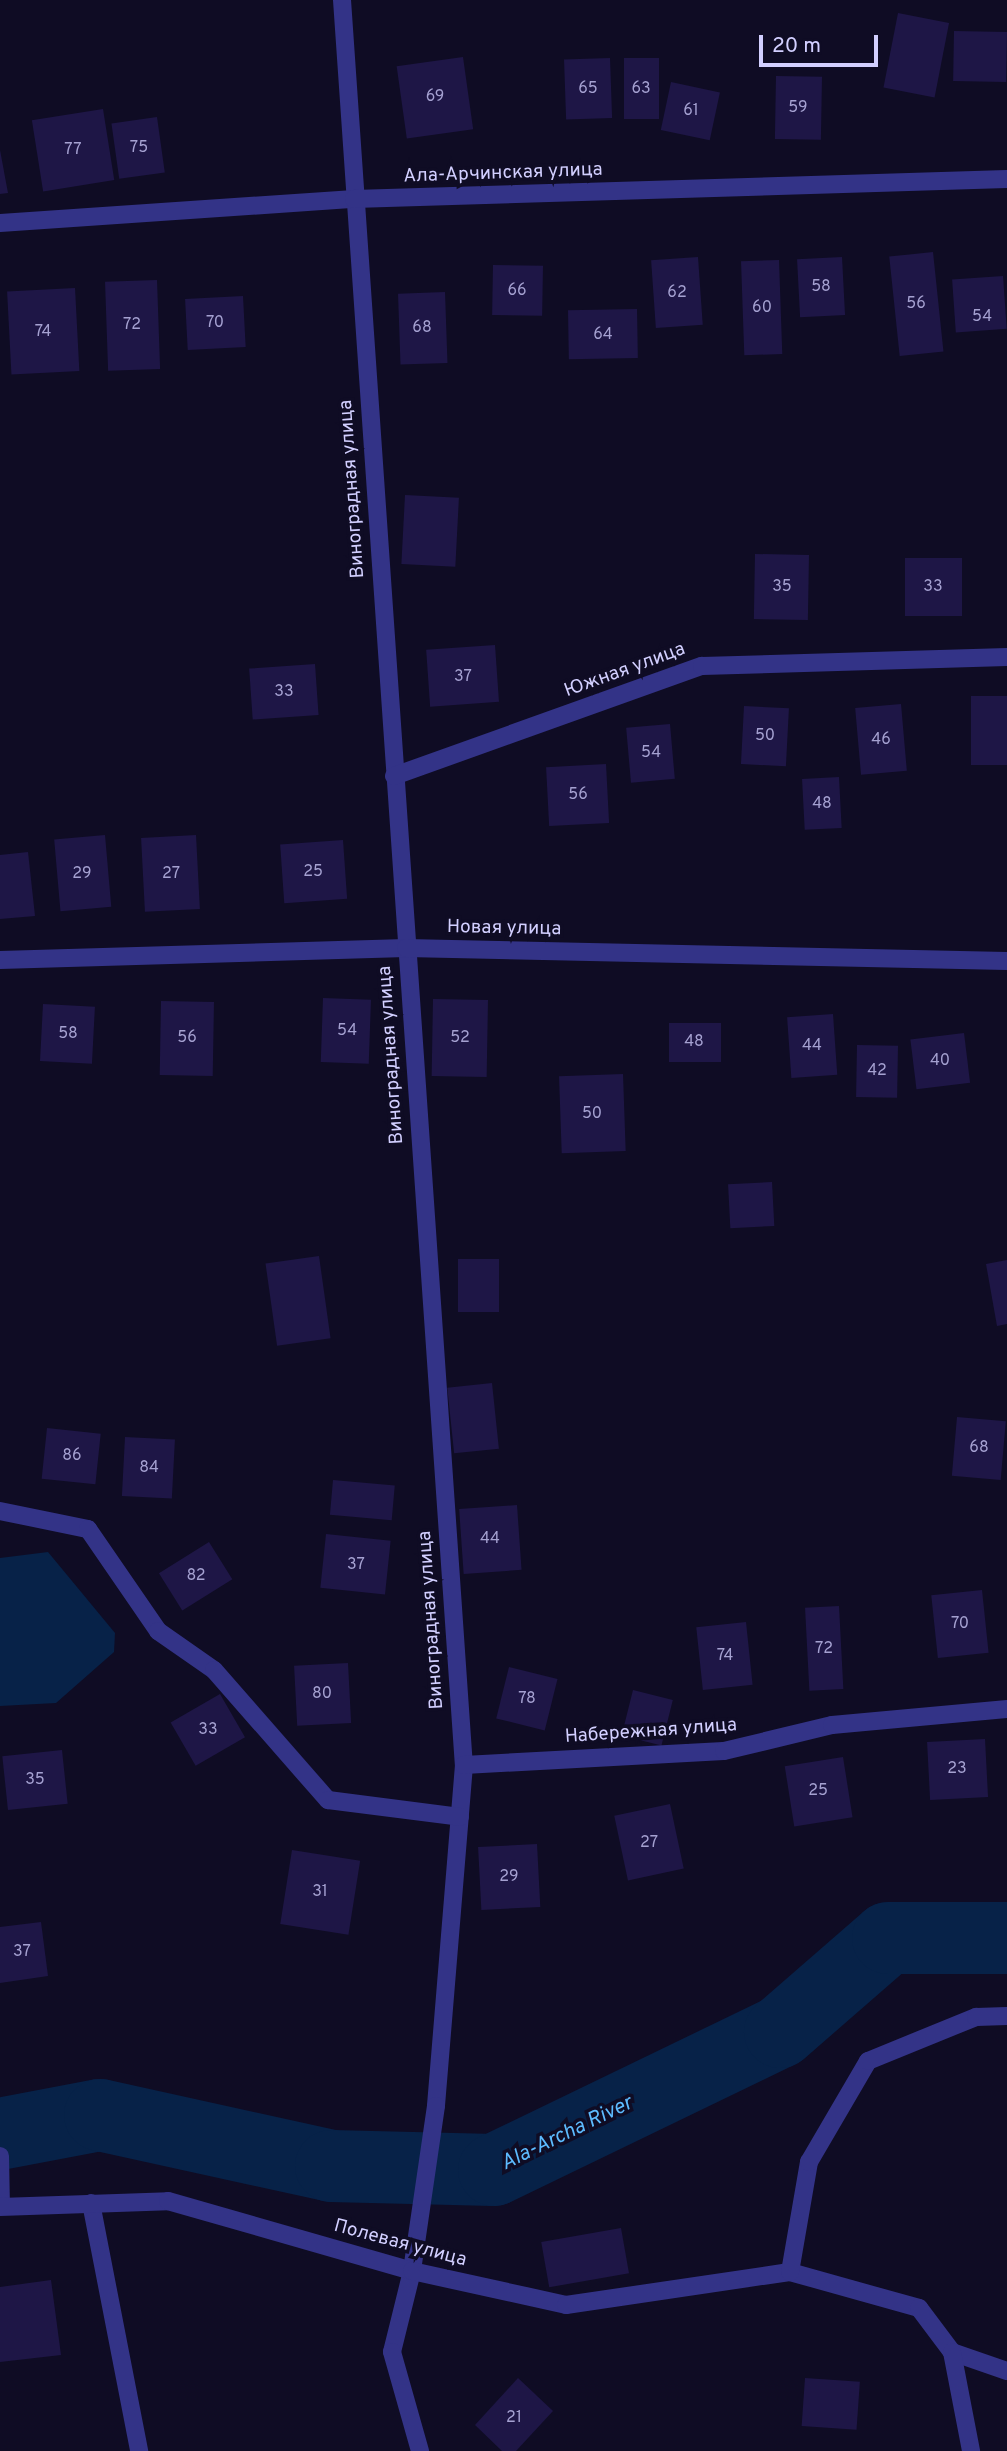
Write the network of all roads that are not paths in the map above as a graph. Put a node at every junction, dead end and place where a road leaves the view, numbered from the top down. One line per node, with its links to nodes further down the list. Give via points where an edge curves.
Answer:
1 (342, 0): 3 (street, Виноградная улица)
2 (1007, 179): 3 (street, Ала-Арчинская улица)
3 (354, 199): 4 (street, Ала-Арчинская улица); 6 (street, Виноградная улица)
4 (0, 223)
5 (1007, 657): 6 (street, Южная улица, via 702,666)
6 (394, 776): 7 (street, Виноградная улица)
7 (406, 948): 8 (street, Новая улица); 9 (street, Новая улица); 12 (street, Виноградная улица)
8 (0, 960)
9 (1007, 961)
10 (0, 1511): 13 (street, via 88,1529 158,1631 214,1670 328,1800)
11 (1007, 1709): 12 (street, Набережная улица, via 832,1725 724,1751)
12 (464, 1765): 13 (street, Виноградная улица)
13 (460, 1817): 18 (street, Виноградная улица, via 436,2106)
14 (1007, 2016): 19 (street, via 976,2017 868,2061 809,2162)
15 (0, 2156): 17 (street)
16 (90, 2203): 17 (street, Полевая улица); 18 (street, Полевая улица, via 168,2201); 22 (street)
17 (1, 2206)
18 (412, 2271): 19 (street, Полевая улица, via 566,2305); 23 (street, Виноградная улица, via 392,2352)
19 (790, 2272): 20 (street, Полевая улица, via 919,2308)
20 (953, 2352): 21 (street); 24 (street, Полевая улица)
21 (1007, 2371)
22 (139, 2451)
23 (420, 2451)
24 (971, 2451)

